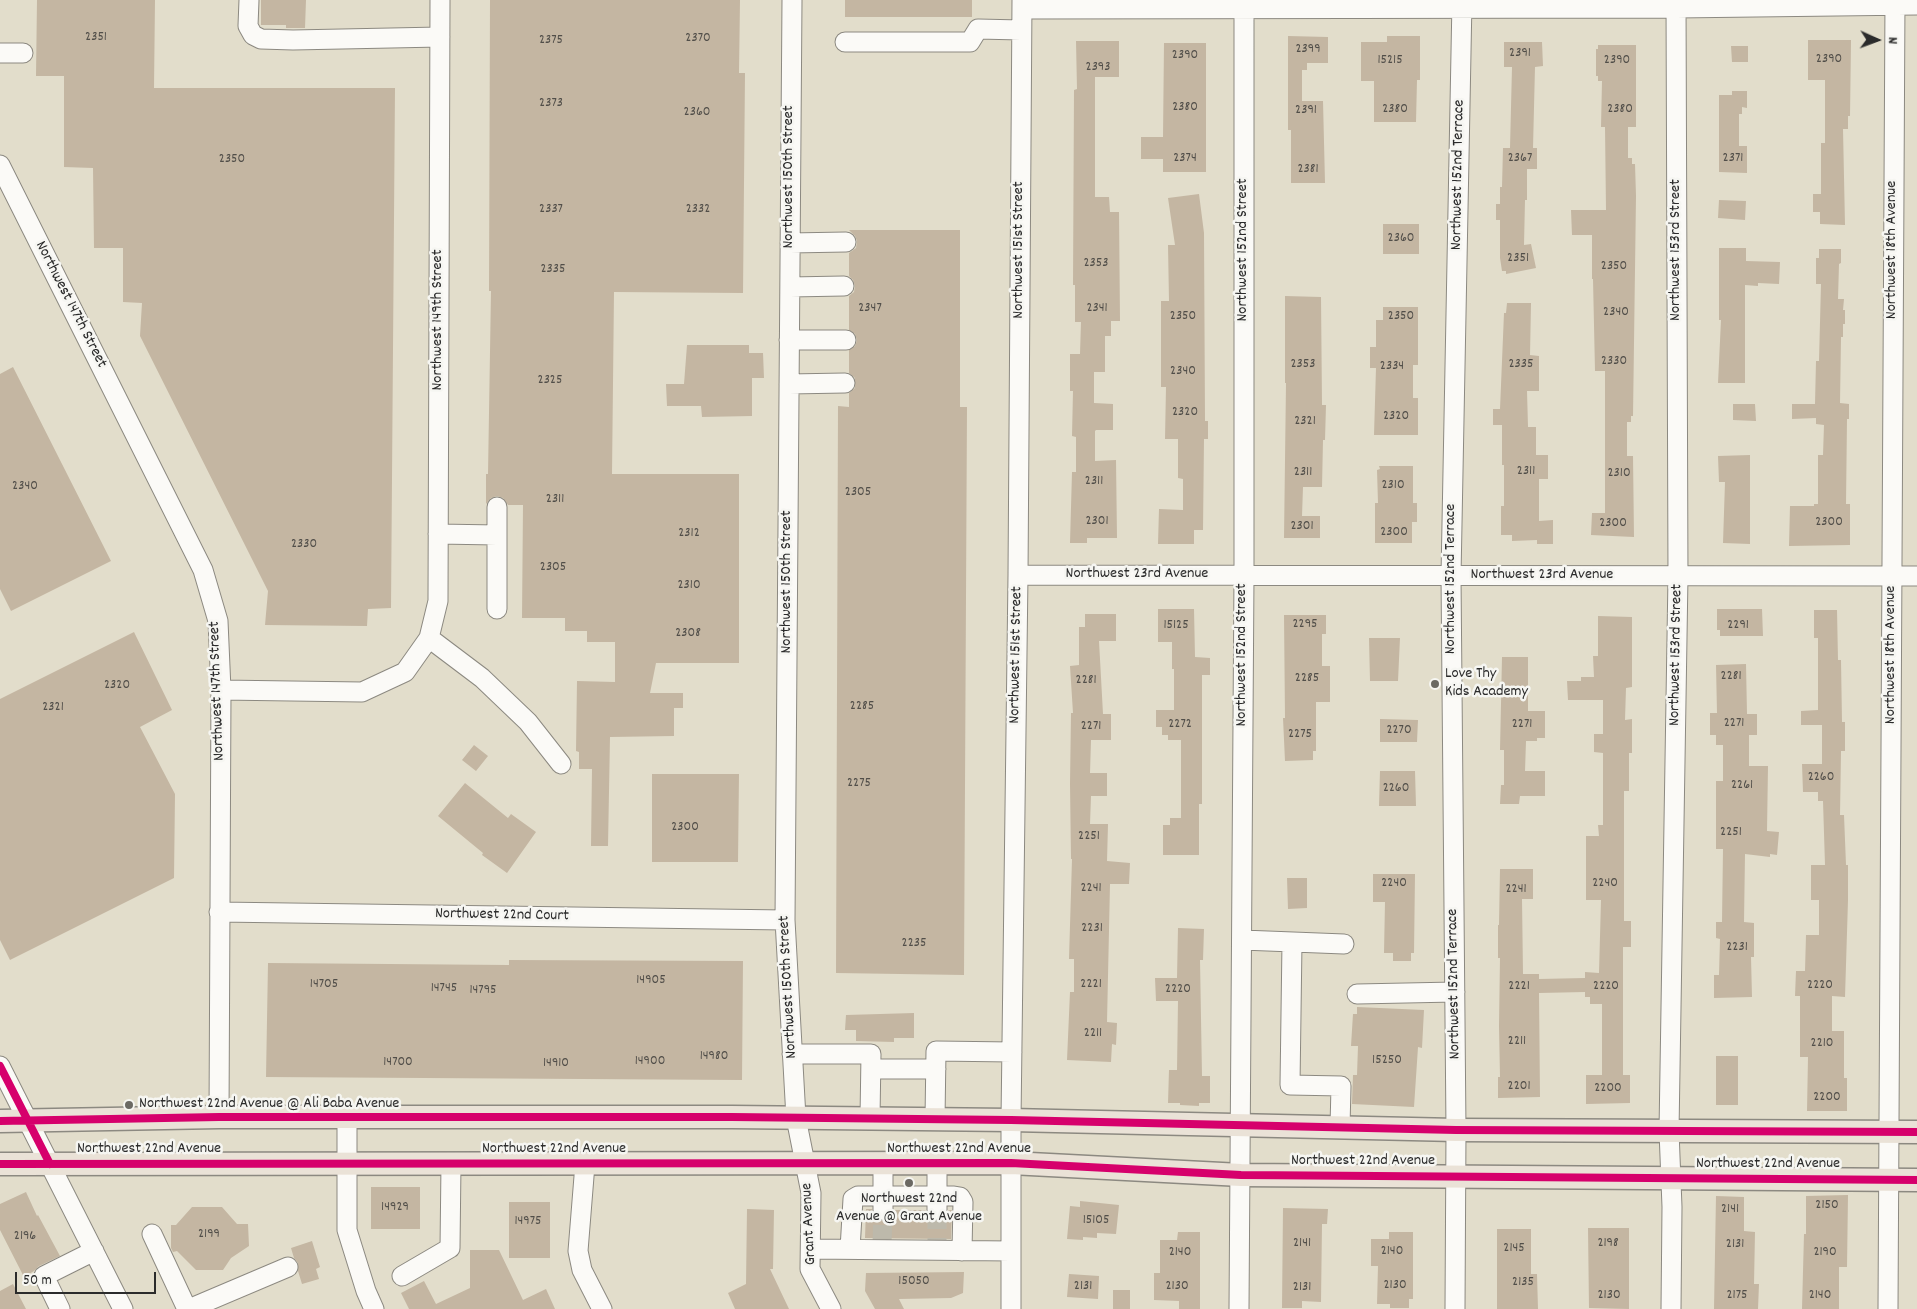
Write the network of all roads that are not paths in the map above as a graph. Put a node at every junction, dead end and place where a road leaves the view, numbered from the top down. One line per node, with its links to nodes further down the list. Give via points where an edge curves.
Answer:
1 (249, 0): 11 (street, via 248,26 253,35 261,39)
2 (440, 0): 11 (street, Northwest 149th Street)
3 (792, 0): 17 (street, Northwest 150th Street)
4 (1895, 2): 6 (street); 9 (street); 31 (street, Northwest 18th Avenue)
5 (1462, 4): 6 (street); 8 (street); 29 (street, Northwest 152nd Terrace)
6 (1676, 4): 30 (street, Northwest 153rd Street)
7 (1022, 5): 8 (street); 10 (street, Northwest 151st Street)
8 (1244, 5): 28 (street, Northwest 152nd Street)
9 (1917, 6)
10 (1022, 30): 12 (street, via 978,29 970,42); 27 (street, Northwest 151st Street)
11 (440, 37): 25 (street, Northwest 149th Street)
12 (844, 42)
13 (0, 53): 14 (street)
14 (23, 53)
15 (0, 165): 35 (street, Northwest 147th Street, via 203,570 218,621)
16 (846, 242): 17 (street)
17 (790, 243): 19 (street, Northwest 150th Street)
18 (844, 286): 19 (street)
19 (790, 287): 20 (street, Northwest 150th Street)
20 (789, 340): 21 (street); 22 (street, Northwest 150th Street)
21 (846, 340)
22 (789, 384): 23 (street); 38 (street, Northwest 150th Street)
23 (845, 384)
24 (497, 507): 26 (street)
25 (438, 534): 26 (street); 34 (street, Northwest 149th Street, via 438,601)
26 (497, 535): 33 (street)
27 (1018, 575): 28 (street, Northwest 23rd Avenue); 44 (street, Northwest 151st Street)
28 (1244, 576): 29 (street, Northwest 23rd Avenue); 39 (street, Northwest 152nd Street)
29 (1451, 576): 30 (street, Northwest 23rd Avenue); 42 (street, Northwest 152nd Terrace)
30 (1678, 576): 31 (street, Northwest 23rd Avenue); 60 (street, Northwest 153rd Street)
31 (1892, 576): 32 (street, Northwest 23rd Avenue); 62 (street, Northwest 18th Avenue)
32 (1917, 576)
33 (497, 609)
34 (429, 638): 35 (street, via 405,672 362,692); 36 (street, via 482,678 528,722)
35 (221, 690): 37 (street, Northwest 147th Street)
36 (561, 764)
37 (219, 912): 38 (street, Northwest 22nd Court); 49 (street, Northwest 147th Street)
38 (785, 920): 45 (street, Northwest 150th Street)
39 (1242, 940): 40 (street); 57 (street, Northwest 152nd Street)
40 (1292, 942): 41 (street); 58 (street, via 1290,1085 1341,1086)
41 (1344, 944)
42 (1455, 992): 43 (street); 59 (street, Northwest 152nd Terrace)
43 (1358, 994)
44 (1012, 1052): 48 (street, via 936,1051); 54 (street, Northwest 151st Street)
45 (792, 1054): 47 (street, via 871,1054); 51 (street, Northwest 150th Street)
46 (0, 1066): 56 (street)
47 (871, 1069): 48 (street); 52 (street)
48 (936, 1069): 53 (street)
49 (219, 1117): 50 (main road, Northwest 22nd Avenue); 56 (main road, Northwest 22nd Avenue)
50 (347, 1117): 51 (main road, Northwest 22nd Avenue); 67 (street)
51 (796, 1118): 52 (main road, Northwest 22nd Avenue); 70 (street, Northwest 150th Street)
52 (870, 1118): 53 (main road, Northwest 22nd Avenue)
53 (935, 1119): 54 (main road, Northwest 22nd Avenue)
54 (1011, 1120): 57 (main road, Northwest 22nd Avenue); 64 (street, Northwest 151st Street)
55 (0, 1121): 56 (main road, Northwest 22nd Avenue)
56 (28, 1122): 66 (street)
57 (1241, 1124): 58 (main road, Northwest 22nd Avenue); 72 (street, Northwest 152nd Street)
58 (1340, 1127): 59 (main road, Northwest 22nd Avenue)
59 (1456, 1130): 60 (main road, Northwest 22nd Avenue); 73 (street, Northwest 152nd Terrace)
60 (1669, 1131): 62 (main road, Northwest 22nd Avenue); 74 (street, Northwest 153rd Street)
61 (1917, 1132): 62 (main road, Northwest 22nd Avenue)
62 (1889, 1133): 75 (street, Northwest 18th Avenue)
63 (882, 1163): 70 (main road, Northwest 22nd Avenue); 71 (main road, Northwest 22nd Avenue); 77 (street)
64 (1011, 1163): 71 (main road, Northwest 22nd Avenue); 72 (main road, Northwest 22nd Avenue); 84 (street, Northwest 151st Street)
65 (0, 1164): 66 (main road, Northwest 22nd Avenue)
66 (50, 1164): 67 (main road, Northwest 22nd Avenue); 82 (street)
67 (347, 1164): 68 (main road, Northwest 22nd Avenue); 90 (street, via 347,1230)
68 (451, 1164): 69 (main road, Northwest 22nd Avenue); 86 (street, via 450,1248)
69 (585, 1164): 70 (main road, Northwest 22nd Avenue); 91 (street, via 578,1252 582,1270)
70 (805, 1164): 80 (street, Grant Avenue, via 811,1193)
71 (937, 1164): 78 (street)
72 (1241, 1175): 73 (main road, Northwest 22nd Avenue); 94 (street, Northwest 152nd Street)
73 (1456, 1177): 74 (main road, Northwest 22nd Avenue); 95 (street, Northwest 152nd Terrace)
74 (1671, 1178): 75 (main road, Northwest 22nd Avenue); 96 (street, Northwest 153rd Street)
75 (1889, 1180): 76 (main road, Northwest 22nd Avenue); 97 (street, Northwest 18th Avenue)
76 (1917, 1180)
77 (883, 1203): 78 (street); 81 (street, via 858,1196 853,1199)
78 (937, 1203): 83 (street, via 960,1197 963,1202)
79 (152, 1234): 89 (street)
80 (810, 1249): 81 (street); 92 (street, Grant Avenue, via 810,1270)
81 (850, 1249): 83 (street, via 937,1247)
82 (94, 1251): 87 (street, via 44,1276); 88 (street)
83 (962, 1251): 84 (street)
84 (1011, 1251): 93 (street, Northwest 151st Street)
85 (288, 1266): 89 (street)
86 (402, 1276)
87 (60, 1309)
88 (123, 1309)
89 (188, 1309)
90 (374, 1309)
91 (602, 1309)
92 (831, 1309)
93 (1011, 1309)
94 (1239, 1309)
95 (1455, 1309)
96 (1671, 1309)
97 (1888, 1309)

